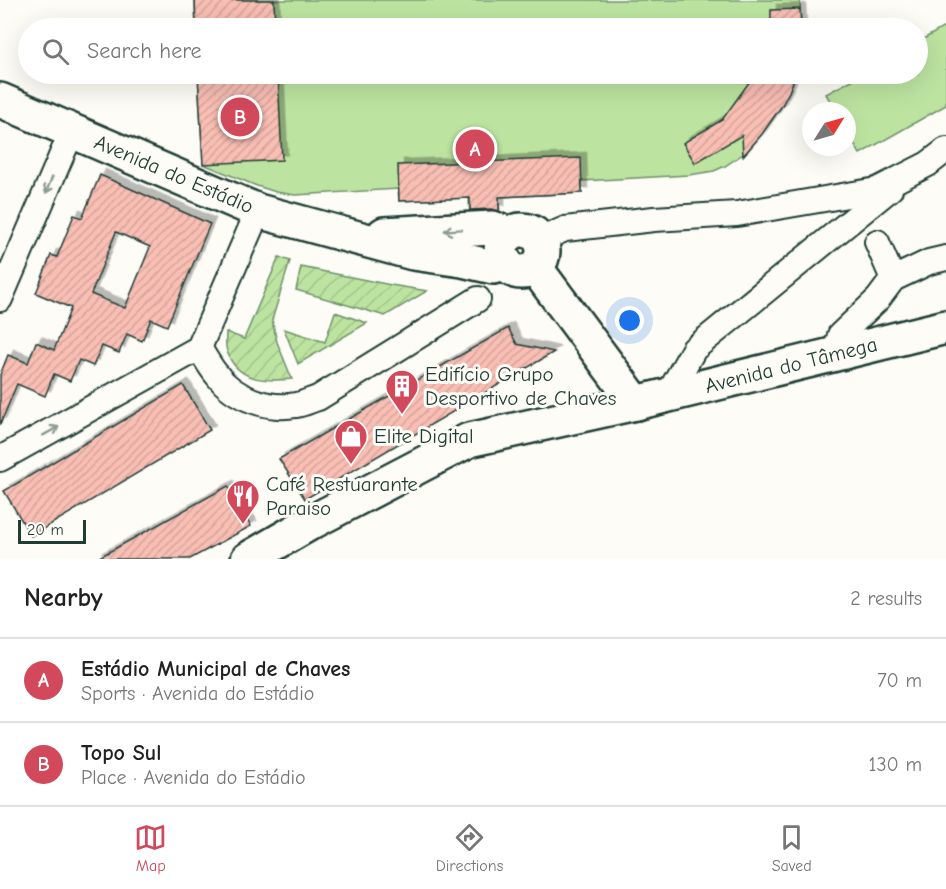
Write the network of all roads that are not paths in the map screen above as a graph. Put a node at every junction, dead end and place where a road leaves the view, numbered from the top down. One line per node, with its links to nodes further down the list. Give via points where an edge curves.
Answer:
1 (0, 100): 2 (main road, Avenida do Estádio)
2 (72, 131): 5 (main road, Avenida do Estádio); 10 (street, one-way to 10)
3 (946, 150): 4 (street)
4 (908, 174): 8 (street, via 878,190 737,214 565,229); 15 (street, via 693,349)
5 (258, 211): 8 (main road, Avenida do Estádio, via 352,235 492,228); 13 (street)
6 (877, 242): 9 (street)
7 (945, 248): 9 (street, via 929,262)
8 (523, 251): 16 (main road)
9 (893, 279): 14 (street, via 840,335)
10 (0, 299)
11 (478, 299): 13 (street, via 318,398 297,405 268,405 229,389)
12 (946, 327): 14 (main road, Avenida do Tâmega)
13 (199, 348): 17 (street, one-way to 13)
14 (835, 354): 15 (main road, Avenida do Tâmega)
15 (668, 395): 16 (main road, Avenida do Tâmega)
16 (636, 403): 18 (main road, Avenida do Tâmega, via 469,440 310,522)
17 (0, 459)
18 (248, 559)

